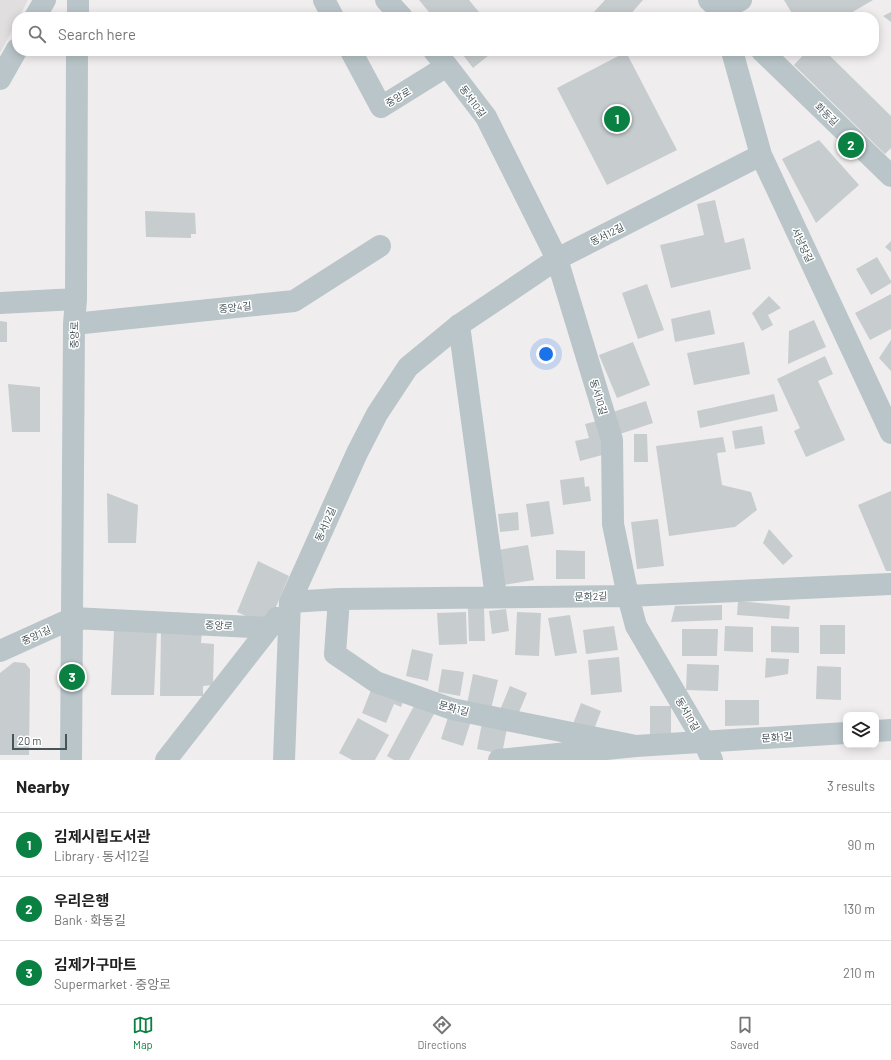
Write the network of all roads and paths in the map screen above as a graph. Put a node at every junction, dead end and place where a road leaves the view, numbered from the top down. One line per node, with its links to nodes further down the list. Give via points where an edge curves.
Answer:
1 (45, 0): 7 (street)
2 (78, 0): 8 (street)
3 (324, 0): 9 (street)
4 (386, 0): 10 (street)
5 (741, 0): 6 (street)
6 (720, 11)
7 (38, 12)
8 (78, 12)
9 (330, 12)
10 (397, 12)
11 (13, 56): 17 (street)
12 (77, 56): 22 (street, 중앙로)
13 (354, 56): 16 (street, 중앙로, via 381,107)
14 (733, 56): 18 (street, 서낭당길)
15 (767, 56): 19 (street, 화동길)
16 (440, 59): 21 (street, 동서10길, via 486,117)
17 (0, 79)
18 (762, 155): 21 (street, 동서12길); 26 (street, 서낭당길)
19 (891, 176)
20 (380, 246): 24 (street, 중앙4길, via 294,301)
21 (557, 259): 25 (street, 동서12길); 28 (street, 동서10길, via 612,440 613,524)
22 (76, 299): 23 (street); 24 (street, 중앙로)
23 (0, 303)
24 (74, 324): 32 (street, 중앙로)
25 (459, 325): 29 (street); 31 (street, 동서12길, via 408,367 377,414)
26 (891, 432)
27 (891, 584): 28 (street, 문화2길)
28 (628, 596): 29 (street, 문화2길); 39 (street, 동서10길, via 636,626)
29 (496, 597): 30 (street, 문화2길)
30 (339, 599): 31 (street, 문화2길); 38 (street, 문화1길, via 335,654 376,682 452,708)
31 (290, 602): 33 (street); 42 (street, 동서12길)
32 (73, 618): 33 (street, 중앙로); 34 (street, 중앙1길); 40 (street, 중앙로)
33 (269, 628): 41 (street)
34 (0, 651)
35 (891, 730): 36 (street)
36 (879, 731)
37 (843, 733): 39 (street, 문화1길)
38 (636, 746): 39 (street, 문화1길); 43 (street, 문화1길)
39 (708, 751)
40 (71, 760)
41 (166, 760)
42 (284, 760)
43 (499, 760)

